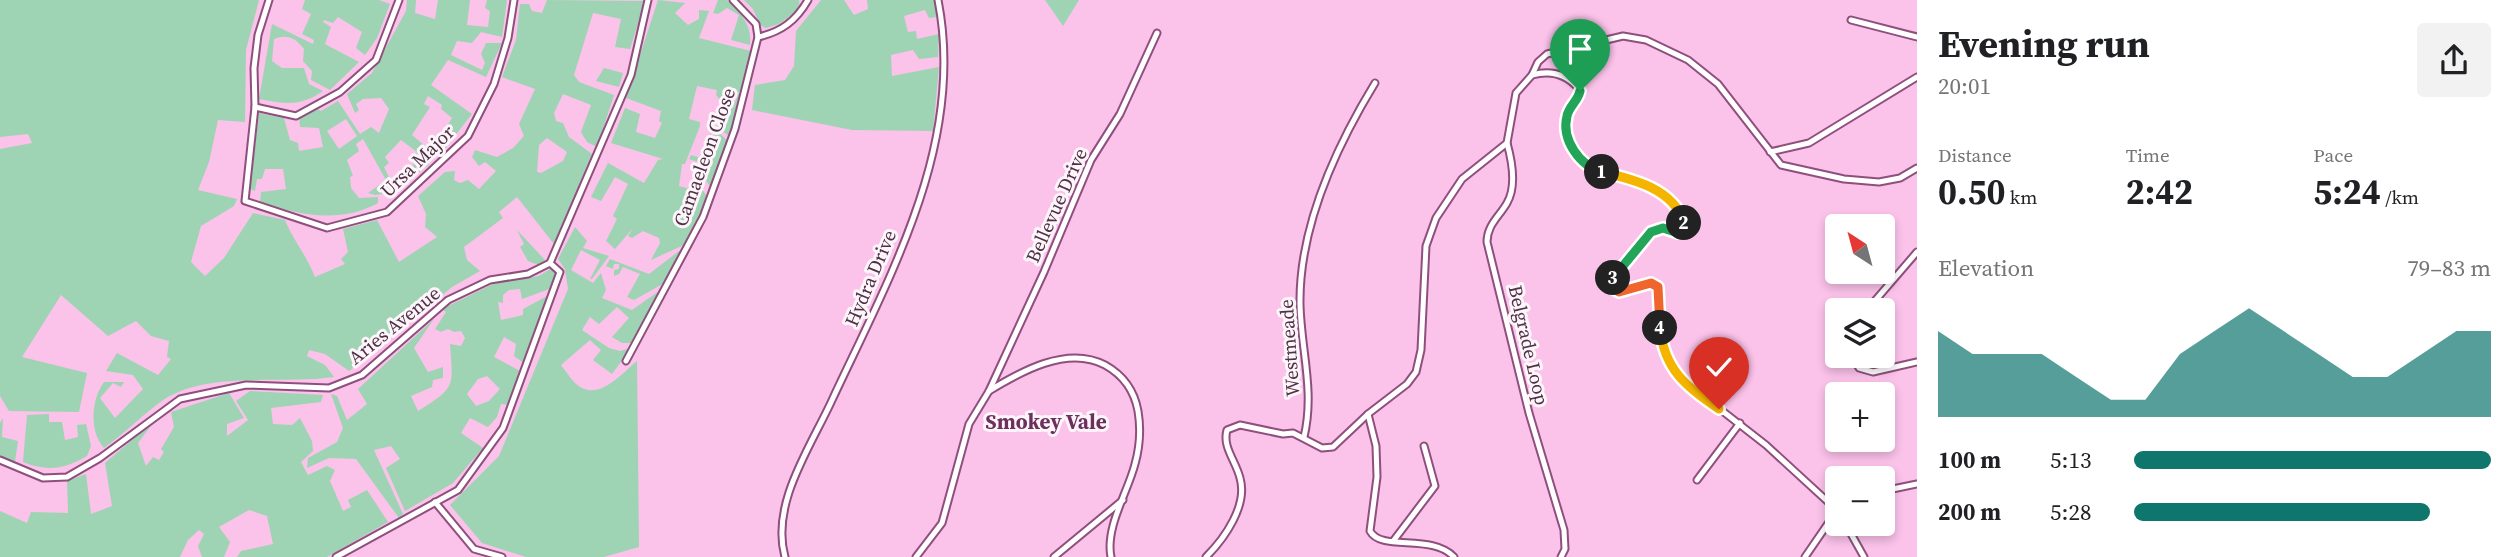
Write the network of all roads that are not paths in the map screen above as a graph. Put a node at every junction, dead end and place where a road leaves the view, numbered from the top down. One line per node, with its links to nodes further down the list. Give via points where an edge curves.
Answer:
1 (269, 0): 15 (street, Ursa Major, via 255,57)
2 (399, 0): 15 (street, via 376,60 340,92 296,116)
3 (514, 0): 15 (street, Ursa Major, via 494,84 467,136 387,212 327,228 245,201)
4 (648, 0): 20 (street, via 631,75)
5 (733, 0): 10 (street, via 756,24)
6 (808, 0): 10 (street, via 791,23)
7 (938, 0): 44 (street, Hydra Drive, via 945,66 936,146 879,303 792,486 782,520)
8 (1851, 20): 11 (street)
9 (1157, 33): 27 (street, Bellevue Drive, via 1120,114 1090,160)
10 (758, 37): 22 (street, Camaeleon Close, via 735,129 703,217)
11 (1917, 37)
12 (1532, 75): 16 (street, via 1516,93); 17 (street, via 1538,61 1558,51 1623,36 1646,40 1688,60 1718,85); 29 (street, via 1550,72 1578,88 1566,119 1572,148 1582,162 1642,183 1682,215 1682,232 1663,228 1651,232 1613,278 1611,287 1619,292 1651,283 1658,287 1661,341 1668,364 1679,380)
13 (1917, 77): 17 (street, via 1809,143)
14 (1375, 83): 30 (street, Westmeade, via 1335,158 1307,246 1300,287 1310,396)
15 (255, 107)
16 (1507, 143): 28 (street, via 1462,179 1436,218 1426,246 1416,372); 50 (street, Belgrade Loop, via 1511,189 1508,202 1489,228 1487,242 1529,413 1564,530 1565,549)
17 (1770, 152): 18 (street, via 1781,165 1860,181 1893,180)
18 (1917, 168)
19 (1917, 252): 21 (street)
20 (550, 263): 32 (street, Aries Avenue, via 528,274 491,280 448,300 362,374 329,388 246,385 180,399 67,477 43,478); 38 (street, via 560,272 503,428 458,490)
21 (1877, 298)
22 (626, 361)
23 (1917, 362): 24 (street)
24 (1895, 367)
25 (1859, 368): 26 (street, via 1873,372)
26 (1891, 368)
27 (989, 391): 37 (street, via 1027,368 1068,359 1098,362 1122,374 1136,400 1141,431); 45 (street, Bellevue Drive, via 969,424 942,523)
28 (1368, 414): 30 (street, via 1333,447 1322,448); 41 (street, via 1377,462 1370,531 1378,541)
29 (1740, 424): 33 (street); 36 (street)
30 (1304, 437): 48 (street, via 1240,425 1227,430 1224,439 1241,479 1240,504 1219,544)
31 (1424, 446): 41 (street, via 1434,486)
32 (0, 460)
33 (1697, 480)
34 (1917, 484): 35 (street)
35 (1895, 489)
36 (1825, 499)
37 (1123, 500): 46 (street); 47 (street, via 1111,537)
38 (435, 502): 42 (street); 43 (street, via 474,549)
39 (1825, 528): 51 (street)
40 (1852, 536): 52 (street)
41 (1394, 540): 49 (street, via 1432,544 1446,548)
42 (336, 557)
43 (502, 557)
44 (785, 557)
45 (916, 557)
46 (1054, 557)
47 (1111, 557)
48 (1206, 557)
49 (1454, 557)
50 (1560, 557)
51 (1805, 557)
52 (1864, 557)

